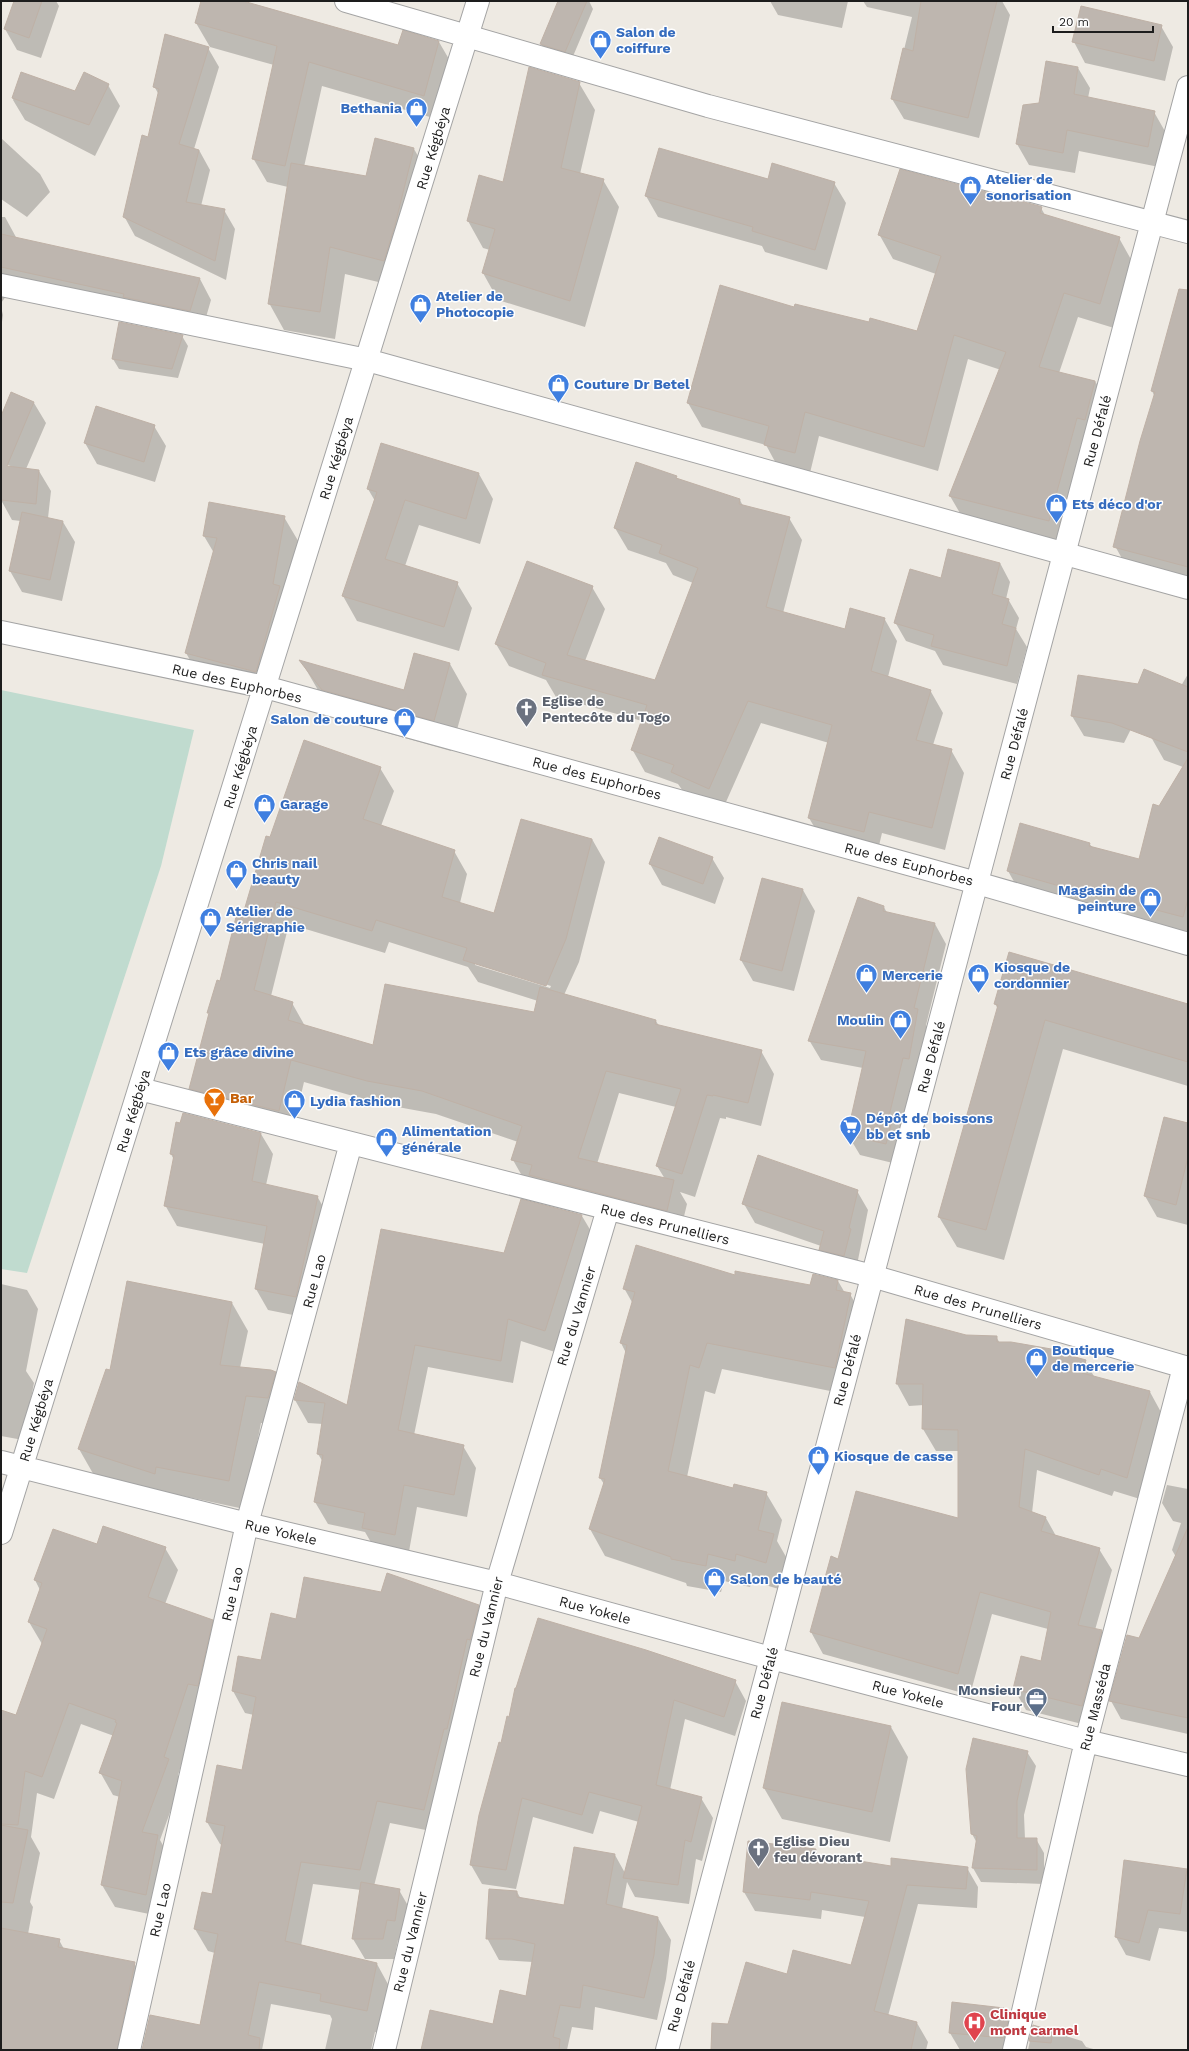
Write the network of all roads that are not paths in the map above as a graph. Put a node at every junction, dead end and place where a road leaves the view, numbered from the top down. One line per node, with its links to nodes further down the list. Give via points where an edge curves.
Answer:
1 (346, 1): 3 (street)
2 (478, 1): 3 (street, Rue Kégbéya)
3 (468, 36): 5 (street, via 708,106); 8 (street, Rue Kégbéya)
4 (1188, 87): 5 (street, Rue Défalé)
5 (1152, 222): 6 (street); 9 (street, Rue Défalé)
6 (1188, 232)
7 (1, 285): 8 (street)
8 (367, 360): 9 (street); 12 (street, Rue Kégbéya)
9 (1064, 554): 10 (street); 13 (street, Rue Défalé)
10 (1188, 588)
11 (1, 632): 12 (street, Rue des Euphorbes)
12 (265, 687): 13 (street, Rue des Euphorbes); 15 (street, Rue Kégbéya)
13 (977, 883): 14 (street, Rue des Euphorbes); 18 (street, Rue Défalé)
14 (1188, 944)
15 (140, 1089): 16 (street, Rue des Prunelliers); 20 (street, Rue Kégbéya)
16 (351, 1143): 17 (street, Rue des Prunelliers); 21 (street, Rue Lao)
17 (608, 1209): 18 (street, Rue des Prunelliers); 23 (street, Rue du Vannier)
18 (872, 1276): 19 (street, Rue des Prunelliers); 24 (street, Rue Défalé)
19 (1186, 1367): 25 (street, Rue Masséda)
20 (11, 1464): 21 (street, Rue Yokele); 22 (street, Rue Kégbéya)
21 (247, 1524): 23 (street, Rue Yokele); 27 (street, Rue Lao)
22 (1, 1533)
23 (496, 1583): 24 (street, Rue Yokele); 28 (street, Rue du Vannier)
24 (771, 1658): 25 (street, Rue Yokele); 29 (street, Rue Défalé)
25 (1086, 1741): 26 (street, Rue Yokele); 30 (street, Rue Masséda)
26 (1188, 1766)
27 (129, 2050)
28 (384, 2050)
29 (667, 2050)
30 (1014, 2050)

